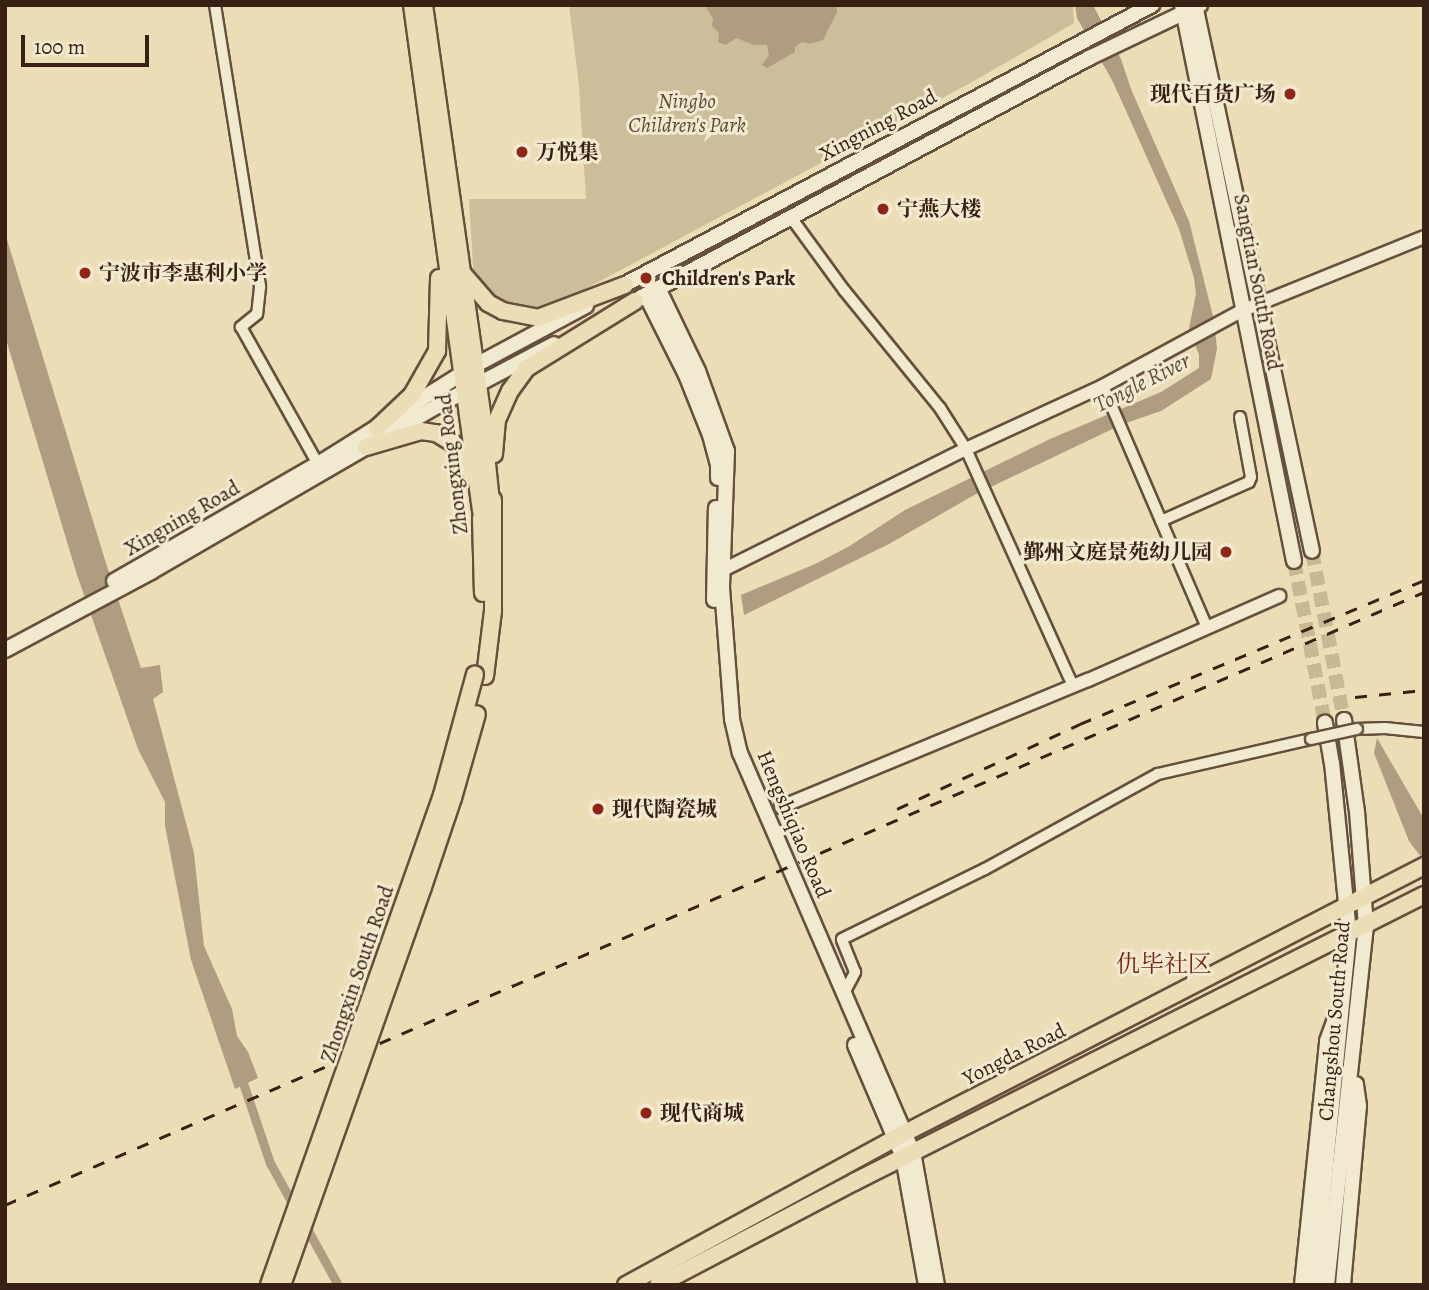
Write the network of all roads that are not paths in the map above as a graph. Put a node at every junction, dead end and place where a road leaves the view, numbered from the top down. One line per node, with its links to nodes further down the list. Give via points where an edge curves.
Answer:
1 (215, 5): 22 (street, via 260,287 257,314 241,327)
2 (412, 5): 8 (main road, Zhongxing Road)
3 (424, 5): 9 (main road, Zhongxing Road)
4 (1152, 5): 10 (main road, Xingning Road)
5 (1191, 7): 6 (main road, Xingning Road); 12 (main road, Sangtian South Road); 13 (main road, Sangtian South Road)
6 (790, 216): 11 (main road, Xingning Road); 21 (street, via 940,408)
7 (1424, 237): 12 (street)
8 (446, 249): 14 (main road, Zhongxing Road, via 439,264); 15 (main road, Zhongxing Road)
9 (463, 273): 10 (main road, Xingning Road, via 482,298 503,311 537,318); 15 (main road, Zhongxing Road)
10 (625, 285): 15 (main road, Xingning Road)
11 (646, 294): 17 (main road, Xingning Road); 23 (main road, Xingning Road, via 538,359 510,391 497,420); 28 (main road, Hengshiqiao Road, via 698,370 724,441); 49 (main road, Hengshiqiao Road, via 686,375 718,464 712,572 722,715 731,750)
12 (1260, 304): 13 (street); 25 (main road, Sangtian South Road)
13 (1241, 311): 16 (street); 26 (main road, Sangtian South Road)
14 (438, 351): 19 (main road, Xingning Road, via 412,395)
15 (468, 370): 17 (main road, Zhongxing Road); 19 (main road, Xingning Road)
16 (1103, 386): 21 (street); 24 (street)
17 (471, 389): 20 (main road, Xingning Road); 23 (main road, Zhongxing Road)
18 (1240, 417): 24 (street, via 1249,482)
19 (377, 428): 22 (main road, Xingning Road)
20 (366, 447): 23 (main road, Xingning Road, via 421,431 444,437 464,456); 27 (main road, Xingning Road)
21 (966, 449): 28 (street); 35 (street)
22 (317, 464): 27 (main road, Xingning Road)
23 (486, 511): 34 (main road, Zhongxing Road, via 493,598)
24 (1161, 521): 31 (street)
25 (1312, 551)
26 (1294, 561)
27 (149, 567): 30 (main road, Xingning Road)
28 (723, 570): 46 (main road, Hengshiqiao Road, via 729,694 740,752)
29 (1279, 596): 31 (street)
30 (70, 612): 32 (main road, Xingning Road); 33 (main road, Xingning Road)
31 (1207, 628): 35 (street)
32 (5, 640)
33 (5, 650)
34 (480, 675): 54 (main road, Zhongxin South Road, bridge); 55 (main road, Zhongxin South Road, bridge, via 453,798)
35 (1073, 686): 39 (street)
36 (1343, 720): 42 (main road, Changshou South Road)
37 (1325, 723): 43 (main road, Changshou South Road)
38 (1424, 732): 46 (street, bridge, via 1357,729 1158,774 985,869 842,939 855,972)
39 (781, 807)
40 (1418, 869): 42 (main road, Yongda Road)
41 (1424, 895): 44 (main road, Yongda Road)
42 (1364, 898): 43 (main road, Yongda Road); 44 (main road, Changshou South Road)
43 (1347, 907): 45 (main road, Changshou South Road); 49 (main road, Yongda Road)
44 (1366, 926): 45 (main road, Yongda Road); 48 (main road, Changshou South Road)
45 (1349, 933): 47 (main road, Changshou South Road); 50 (main road, Yongda Road)
46 (843, 995): 49 (main road, Hengshiqiao Road)
47 (1343, 1003): 51 (main road, Changshou South Road); 60 (main road, via 1327,1041)
48 (1352, 1059): 51 (main road, Changshou South Road); 63 (main road, via 1359,1106)
49 (900, 1136): 50 (main road, Hengshiqiao Road); 52 (main road, Yongda Road)
50 (908, 1154): 53 (main road, Yongda Road); 58 (main road, Hengshiqiao Road); 59 (main road, Hengshiqiao Road)
51 (1331, 1193): 61 (main road, Changshou South Road); 62 (main road, Changshou South Road)
52 (676, 1256): 53 (street); 56 (main road, Yongda Road)
53 (679, 1279): 57 (main road, Yongda Road)
54 (269, 1285)
55 (282, 1285)
56 (626, 1285)
57 (657, 1285)
58 (926, 1285)
59 (937, 1285)
60 (1303, 1285)
61 (1314, 1285)
62 (1327, 1285)
63 (1343, 1285)

